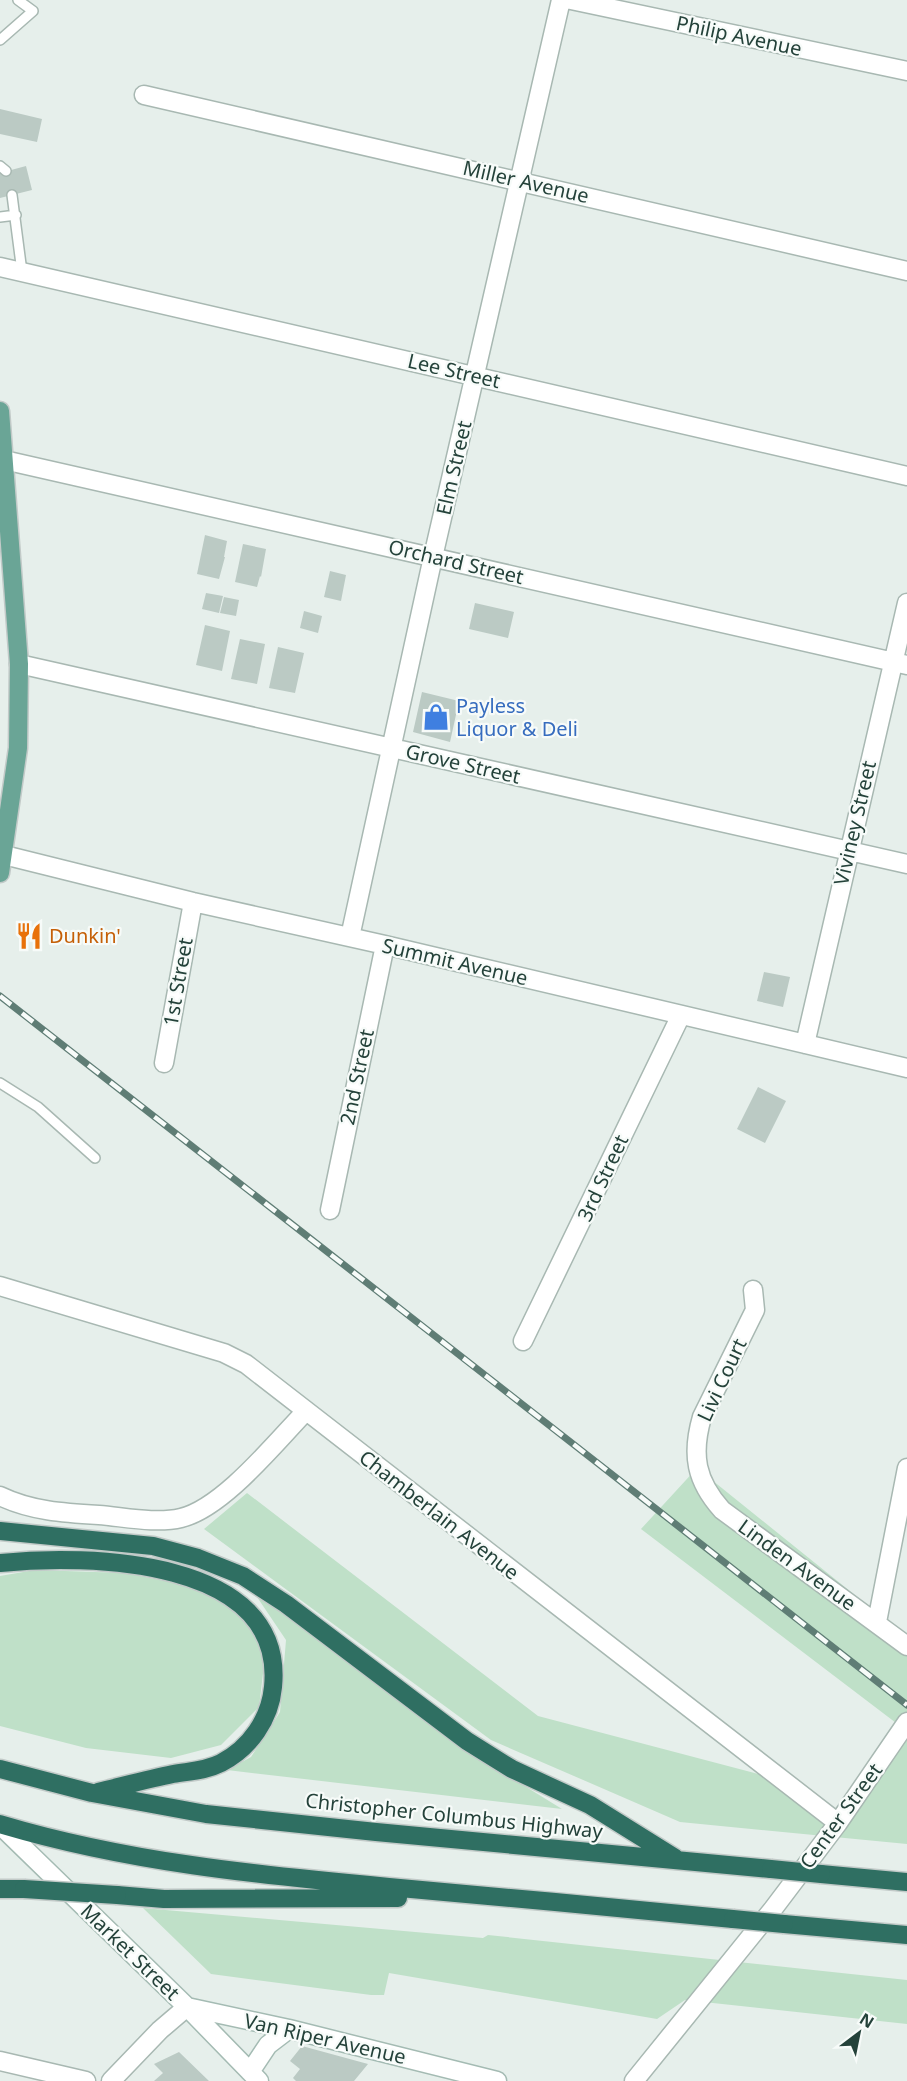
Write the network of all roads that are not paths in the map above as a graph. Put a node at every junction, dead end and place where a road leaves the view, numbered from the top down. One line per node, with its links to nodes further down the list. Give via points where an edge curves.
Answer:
1 (18, 0): 4 (lane, via 33,11)
2 (561, 0): 7 (street, Elm Street)
3 (571, 0): 5 (street, Philip Avenue)
4 (0, 40)
5 (907, 71)
6 (144, 95): 7 (street, Miller Avenue)
7 (521, 181): 13 (street, Miller Avenue); 14 (street, Elm Street)
8 (12, 195): 9 (lane)
9 (16, 215): 10 (lane); 12 (lane)
10 (0, 217)
11 (0, 267): 12 (street, Lee Street)
12 (22, 272): 14 (street, Lee Street)
13 (907, 272)
14 (476, 376): 17 (street, Lee Street); 18 (street, Elm Street)
15 (0, 411): 16 (main road)
16 (4, 460): 18 (street, Orchard Street); 21 (main road)
17 (907, 476)
18 (433, 557): 20 (street, Orchard Street); 22 (street, Elm Street)
19 (907, 603): 20 (street, Viviney Street)
20 (900, 663): 23 (street, Viviney Street)
21 (19, 664): 22 (street, Grove Street); 24 (main road, via 18,748)
22 (390, 747): 23 (street, Grove Street); 27 (street, Elm Street)
23 (849, 851): 25 (street, Grove Street); 30 (street, Viviney Street)
24 (2, 864): 26 (street, Summit Avenue)
25 (907, 864)
26 (193, 902): 27 (street, Summit Avenue); 31 (street, 1st Street)
27 (350, 937): 28 (street, Summit Avenue)
28 (385, 945): 29 (street, Summit Avenue); 35 (street, 2nd Street)
29 (681, 1015): 30 (street, Summit Avenue); 38 (street, 3rd Street)
30 (805, 1044): 32 (street, Summit Avenue)
31 (164, 1063)
32 (907, 1068)
33 (0, 1083): 34 (lane, via 38,1107)
34 (95, 1158)
35 (330, 1210)
36 (0, 1286): 39 (street, Chamberlain Avenue, via 224,1353 246,1364)
37 (753, 1290): 41 (street, Livi Court, via 755,1310 702,1417 697,1435)
38 (524, 1341)
39 (306, 1411): 42 (street, via 225,1494 181,1518 57,1512 28,1507); 50 (street, Chamberlain Avenue)
40 (907, 1468): 45 (street)
41 (699, 1473): 45 (street, Linden Avenue, via 710,1497 722,1510)
42 (0, 1496)
43 (0, 1531): 52 (highway, via 153,1546 243,1576 467,1741 512,1769 590,1805)
44 (0, 1563): 49 (highway, via 73,1561 146,1567 182,1576 217,1588 236,1600 253,1616 268,1643 274,1673 270,1704 256,1732 241,1749 207,1769)
45 (877, 1622): 46 (street, Linden Avenue)
46 (907, 1646)
47 (907, 1722): 50 (street, Center Street)
48 (0, 1769): 49 (highway, Christopher Columbus Highway)
49 (92, 1794): 52 (highway, Christopher Columbus Highway, via 239,1818)
50 (838, 1823): 56 (street, Center Street)
51 (0, 1825): 55 (highway, via 191,1866); 58 (street, Market Street)
52 (679, 1861): 53 (highway, Christopher Columbus Highway, bridge)
53 (907, 1882)
54 (0, 1889): 55 (highway, bridge, via 164,1899)
55 (505, 1898): 56 (highway, bridge, via 732,1919)
56 (778, 1916): 57 (highway); 65 (street, Center Street)
57 (907, 1935)
58 (187, 2007): 59 (street, Van Riper Avenue); 61 (street, Market Street); 63 (street)
59 (289, 2029): 61 (street, via 268,2044); 64 (street, Van Riper Avenue)
60 (0, 2061): 62 (street)
61 (254, 2076)
62 (86, 2081)
63 (111, 2081)
64 (495, 2081)
65 (634, 2081)

